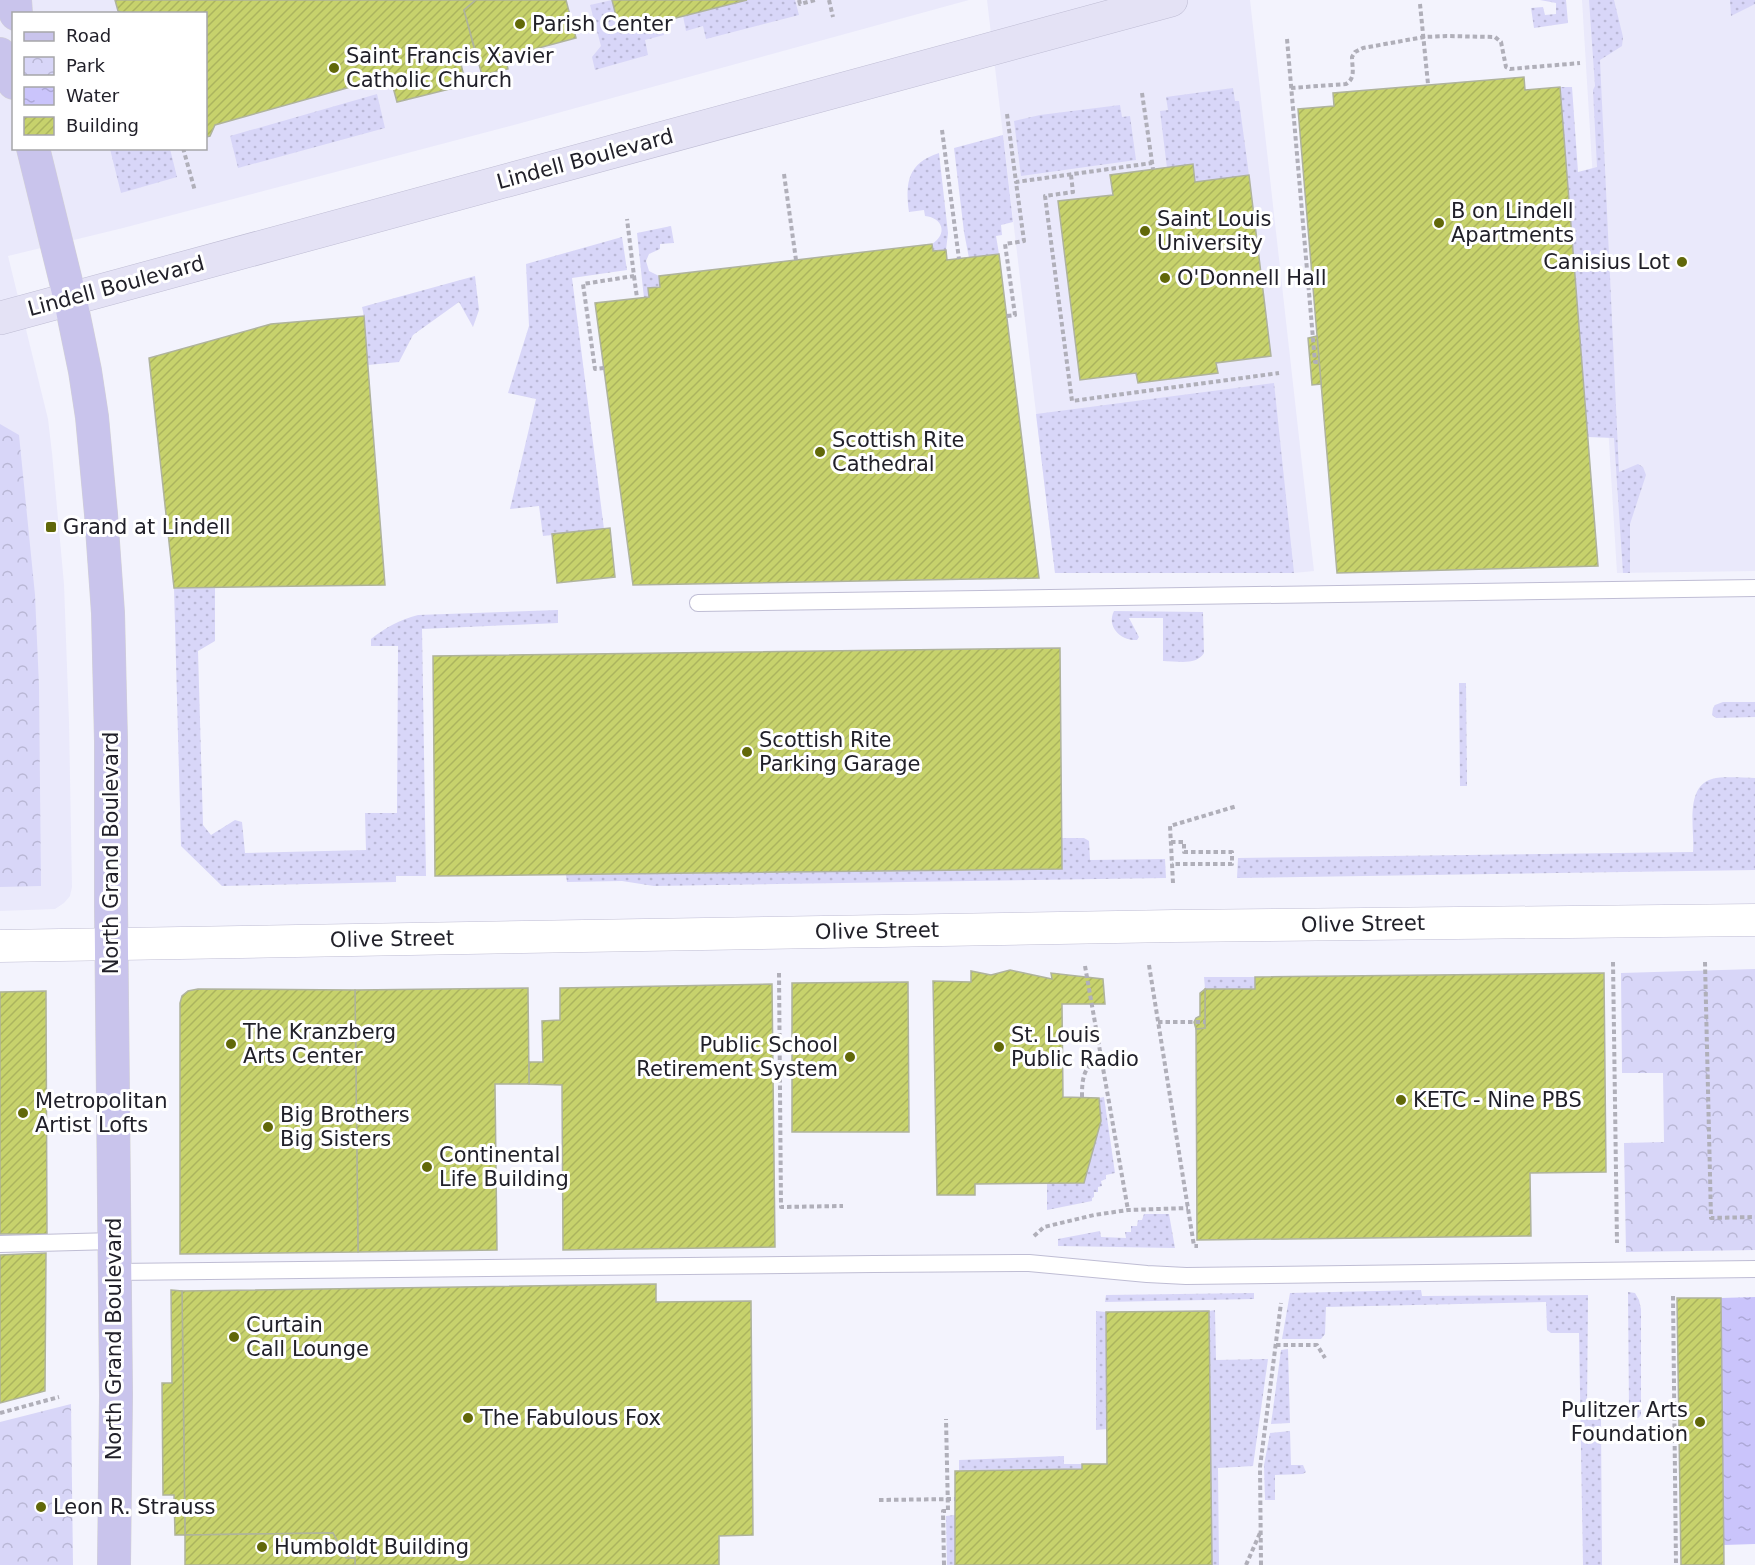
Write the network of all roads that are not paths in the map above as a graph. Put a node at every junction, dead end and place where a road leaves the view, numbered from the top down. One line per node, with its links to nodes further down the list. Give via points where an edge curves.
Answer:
1 (1171, 0): 5 (main road, Lindell Boulevard)
2 (0, 54): 3 (main road)
3 (12, 79)
4 (33, 150): 5 (main road, North Grand Boulevard)
5 (70, 298): 6 (main road, Lindell Boulevard); 10 (main road, North Grand Boulevard, via 92,417 108,613)
6 (0, 318)
7 (1755, 588): 8 (lane)
8 (698, 603)
9 (1755, 920): 10 (street, Olive Street)
10 (112, 945): 11 (street, Olive Street); 13 (main road, North Grand Boulevard)
11 (0, 946)
12 (0, 1244): 13 (lane)
13 (114, 1256): 14 (lane, via 1029,1263 1186,1276); 15 (main road, North Grand Boulevard)
14 (1755, 1269)
15 (114, 1565)

